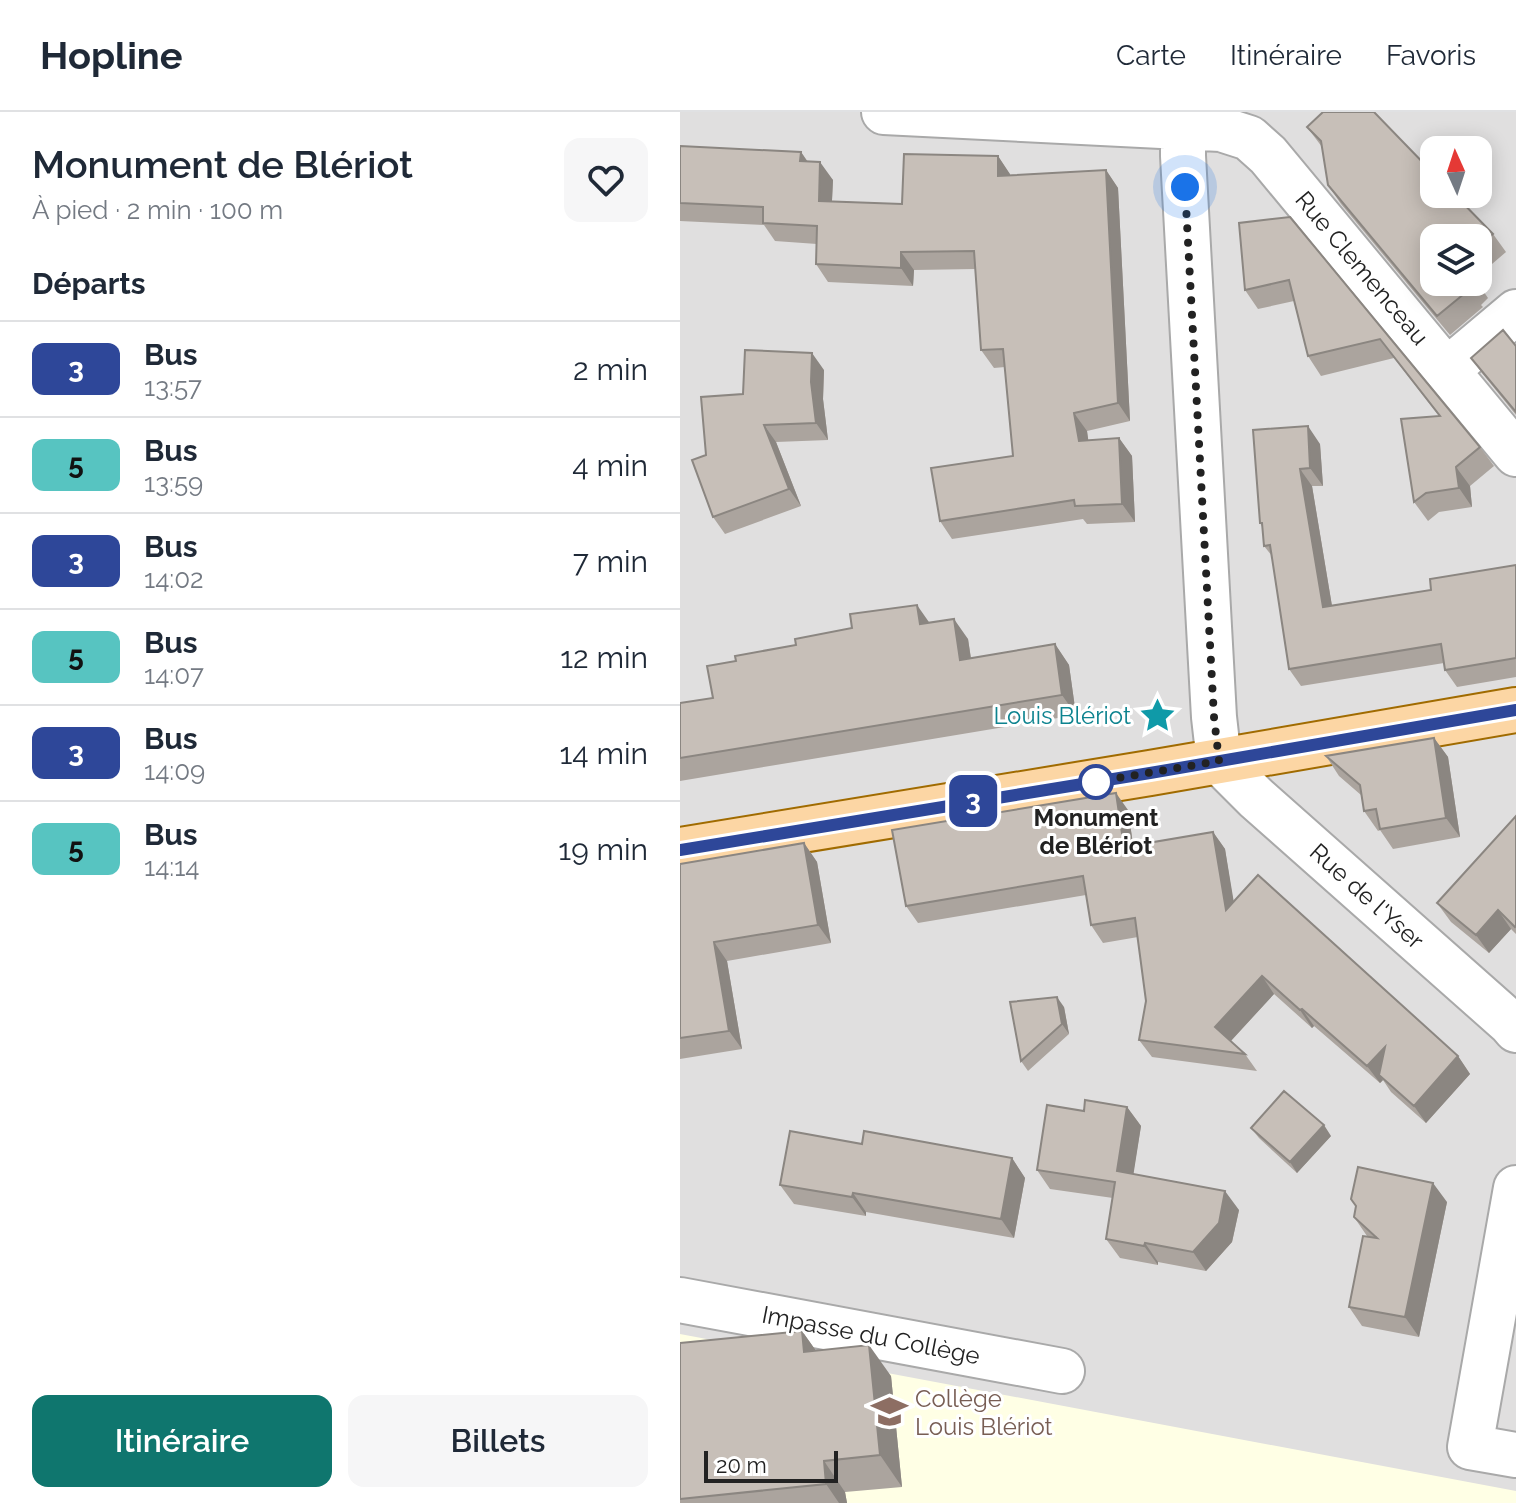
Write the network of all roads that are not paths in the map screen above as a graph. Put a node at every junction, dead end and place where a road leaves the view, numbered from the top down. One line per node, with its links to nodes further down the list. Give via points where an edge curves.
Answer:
1 (884, 112): 2 (street, Rue Clemenceau)
2 (1182, 120): 4 (street, Rue Clemenceau, via 1258,145); 7 (street)
3 (1516, 312): 4 (street)
4 (1447, 370): 5 (street, Rue Clemenceau)
5 (1516, 454)
6 (1516, 710): 7 (main road)
7 (1219, 761): 8 (main road); 9 (street, Rue de l'Yser)
8 (680, 850)
9 (1516, 1030)
10 (1516, 1188): 13 (street, via 1470,1447)
11 (680, 1300): 12 (street, Impasse du Collège)
12 (1062, 1371)
13 (1516, 1455)

